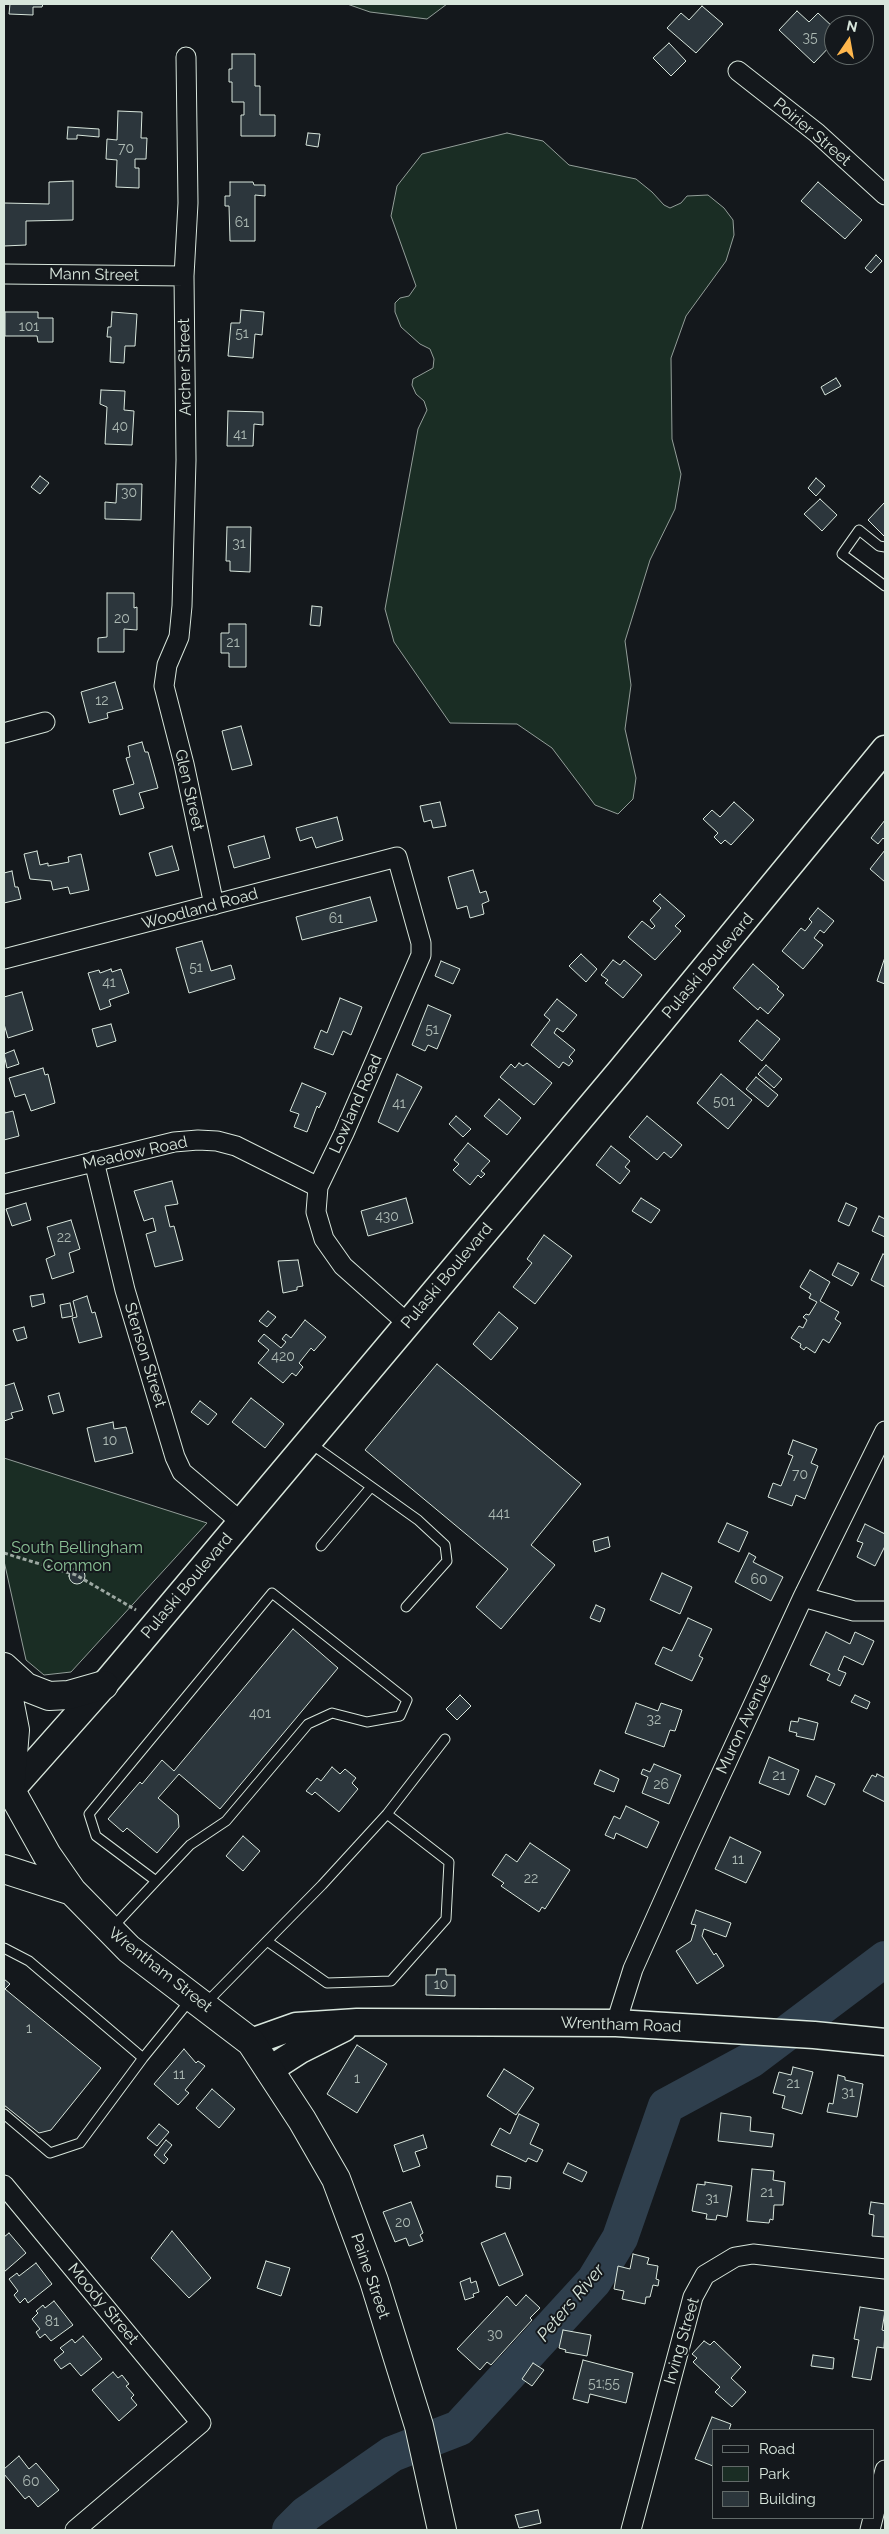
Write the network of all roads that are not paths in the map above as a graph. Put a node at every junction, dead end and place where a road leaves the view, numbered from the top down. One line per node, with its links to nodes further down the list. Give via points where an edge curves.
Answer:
1 (186, 57): 5 (street, Archer Street, via 188,203)
2 (738, 71): 3 (street, Poirier Street, via 817,133)
3 (885, 195)
4 (4, 274): 5 (street, Mann Street)
5 (184, 276): 8 (street, Archer Street, via 186,460 181,625)
6 (885, 547): 7 (lane, via 879,546 860,530 842,554)
7 (885, 586)
8 (164, 675): 13 (street, Glen Street, via 166,698 184,764)
9 (45, 722): 10 (street)
10 (4, 733)
11 (885, 749): 18 (main road, Pulaski Boulevard, via 744,923)
12 (397, 857): 13 (street, Woodland Road); 17 (street, Lowland Road, via 421,943 421,955)
13 (214, 905): 14 (street, Woodland Road)
14 (4, 959)
15 (94, 1161): 16 (street, Meadow Road); 17 (street, Meadow Road, via 174,1142 217,1141 236,1146); 22 (street, Stenson Street, via 125,1290 175,1456 182,1472)
16 (4, 1184)
17 (318, 1187): 18 (street, Lowland Road, via 316,1212 324,1239 343,1266)
18 (407, 1323): 20 (main road, Pulaski Boulevard)
19 (885, 1431): 24 (street, Muron Avenue)
20 (308, 1441): 21 (lane); 22 (main road, Pulaski Boulevard)
21 (372, 1487): 23 (lane); 25 (lane, via 418,1520 445,1545 447,1561)
22 (241, 1522): 29 (main road, Pulaski Boulevard)
23 (321, 1546)
24 (803, 1597): 26 (street, via 854,1611); 41 (street, Muron Avenue, via 633,1969)
25 (406, 1607)
26 (885, 1611)
27 (4, 1667): 29 (main road, via 26,1687 49,1696 69,1695)
28 (4, 1674): 31 (main road, via 15,1730)
29 (104, 1685): 31 (main road, Pulaski Boulevard)
30 (445, 1739): 32 (lane)
31 (6, 1789): 35 (main road, Wrentham Street)
32 (387, 1814): 37 (lane); 37 (lane, via 449,1862 446,1919 391,1981 327,1983)
33 (4, 1869): 35 (main road)
34 (156, 1881): 34 (lane, via 190,1845 226,1821 308,1724 332,1712 367,1722 400,1716 407,1700 272,1592 89,1814 96,1836); 36 (lane)
35 (72, 1891): 36 (main road, Wrentham Street)
36 (110, 1931): 39 (main road, Wrentham Street, via 150,1966)
37 (267, 1941): 39 (lane)
38 (4, 1948): 44 (lane, via 29,1961)
39 (199, 2001): 42 (main road, Wrentham Street); 44 (lane)
40 (356, 2022): 41 (main road, Wrentham Road); 42 (main road, Wrentham Road, via 296,2026); 45 (main road, Wrentham Road)
41 (616, 2023): 43 (main road, Wrentham Road)
42 (251, 2042): 45 (main road, Paine Street)
43 (885, 2042)
44 (143, 2058): 46 (lane, via 80,2143 50,2153)
45 (269, 2070): 52 (main road, Paine Street, via 336,2179 374,2281 419,2426)
46 (4, 2114)
47 (4, 2185): 51 (street, Moody Street, via 200,2423)
48 (885, 2269): 53 (street, Irving Street, via 753,2254 735,2257 705,2275 693,2297)
49 (885, 2470): 50 (street)
50 (874, 2514)
51 (75, 2530)
52 (442, 2530)
53 (631, 2530)

